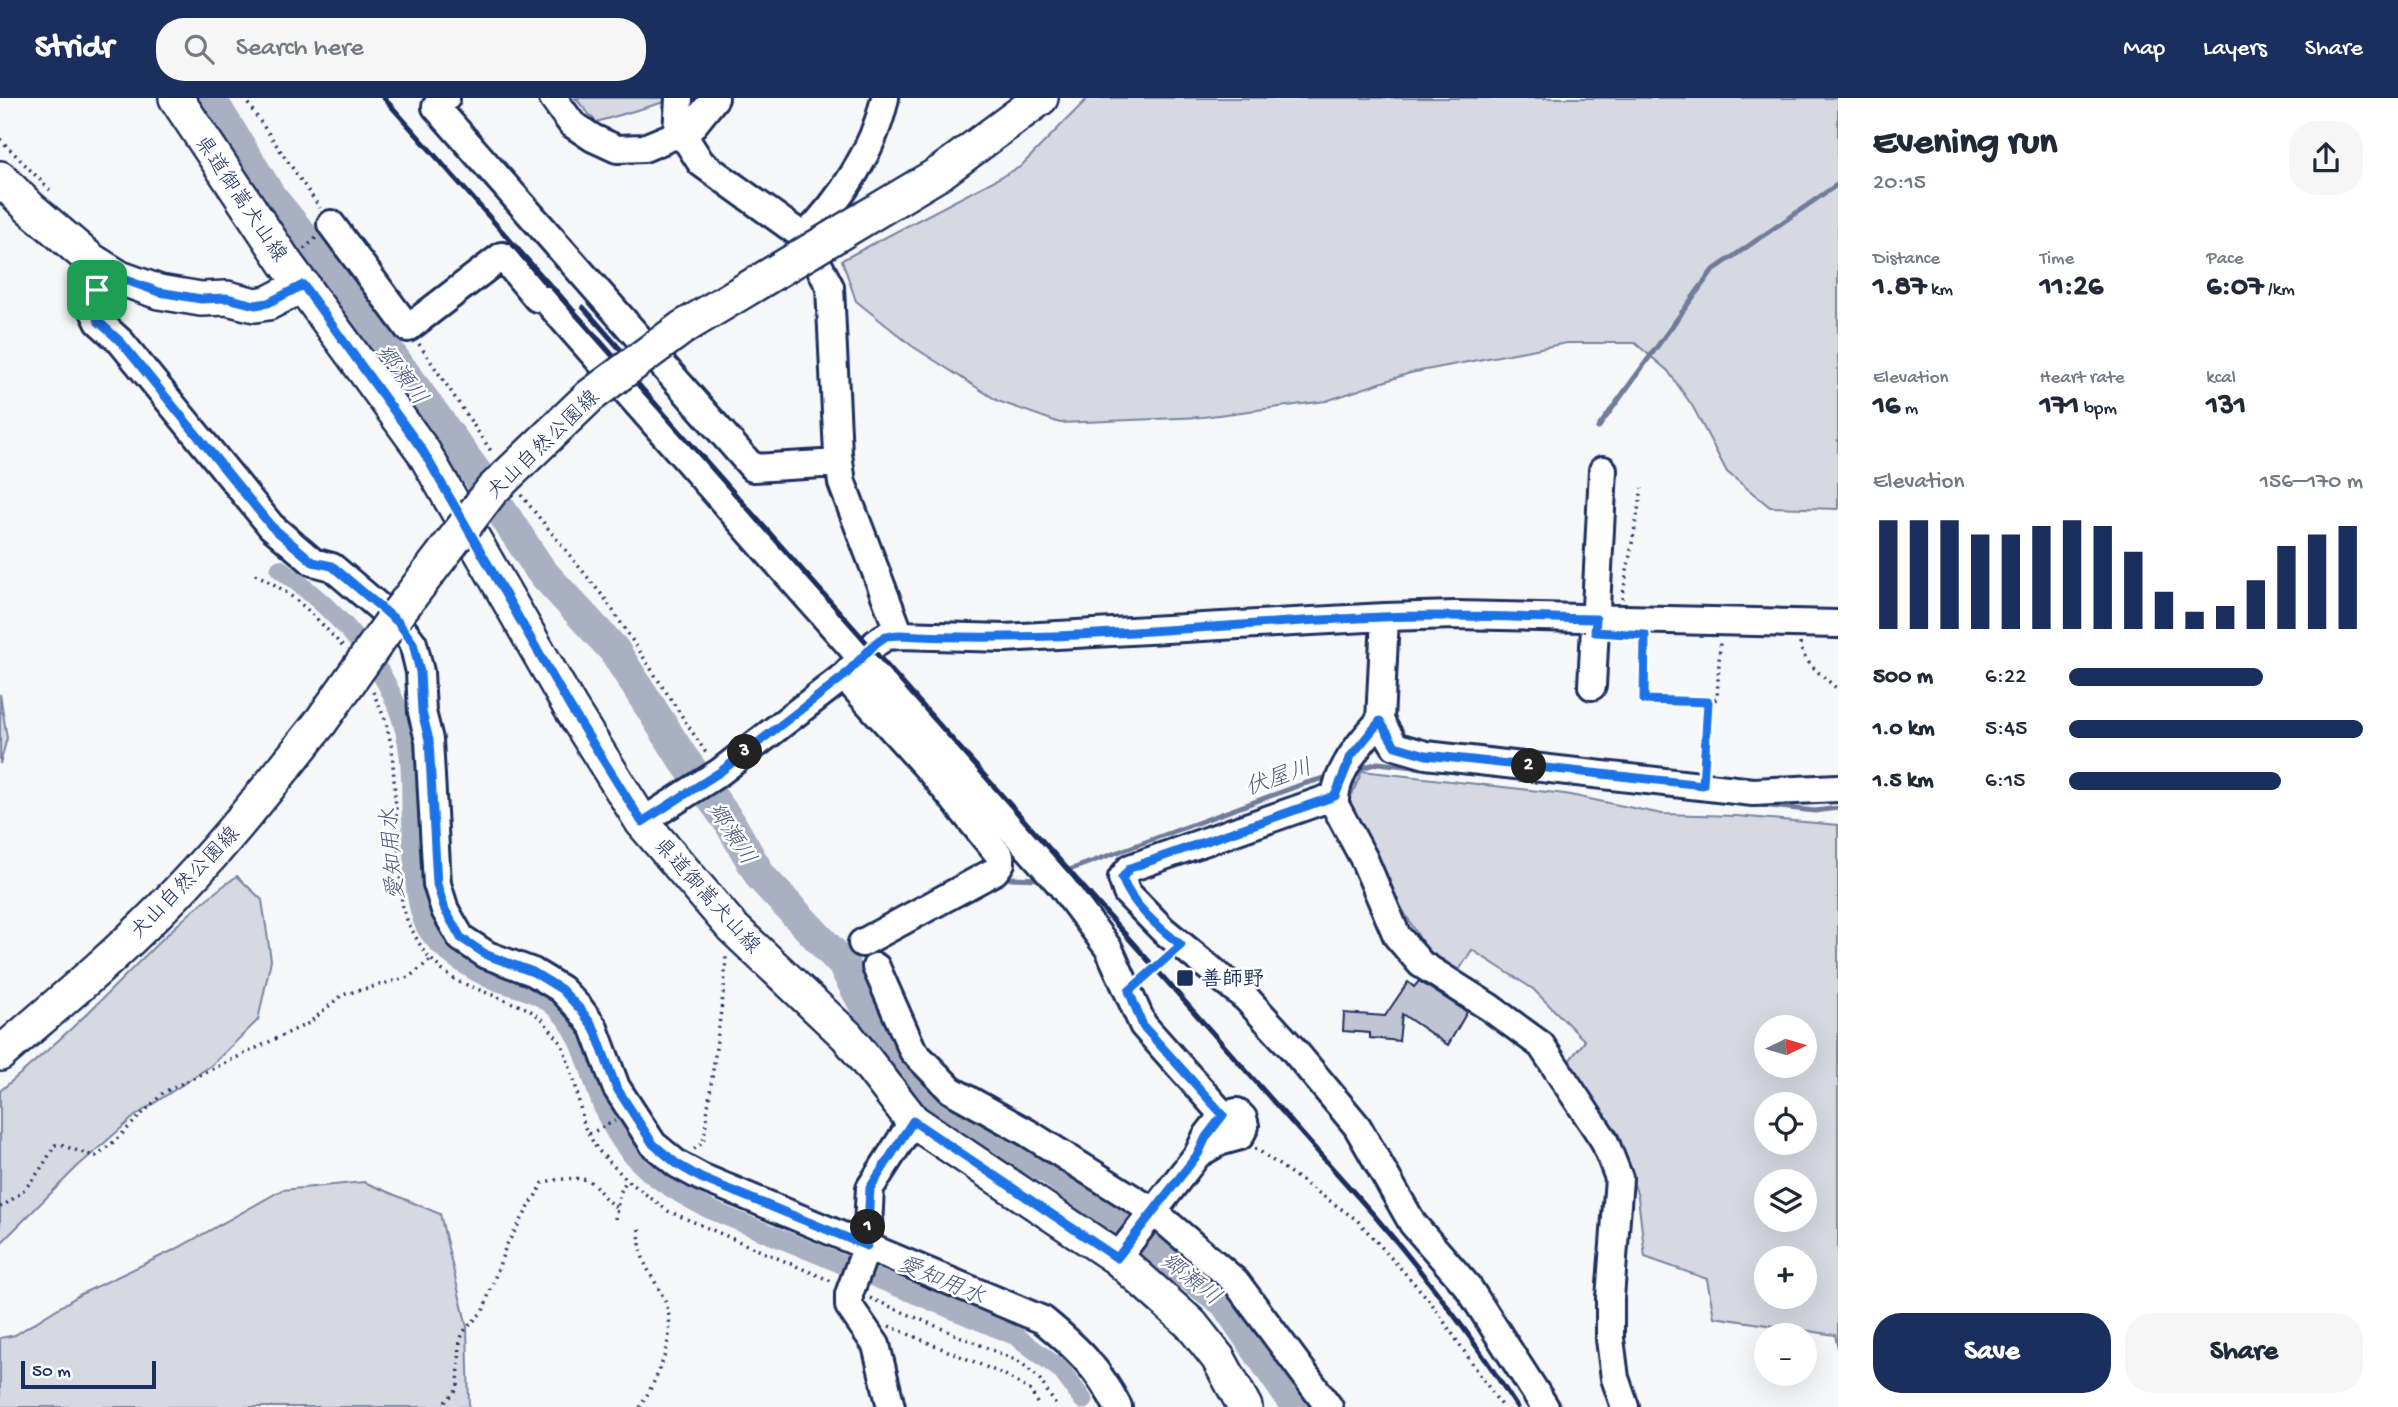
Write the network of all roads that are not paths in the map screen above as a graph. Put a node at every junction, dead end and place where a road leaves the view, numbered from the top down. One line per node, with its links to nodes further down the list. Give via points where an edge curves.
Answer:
1 (176, 98): 13 (main road, 県道御嵩犬山線)
2 (446, 98): 14 (street, via 436,107 753,468)
3 (553, 98): 8 (street, via 572,124 617,149 644,148)
4 (679, 98): 8 (street)
5 (715, 98): 8 (street, via 690,129)
6 (885, 98): 11 (street, via 880,123 844,191)
7 (1041, 98): 28 (main road, 犬山自然公園線, bridge, via 940,173 682,328 590,396 492,490 235,830 100,969)
8 (677, 135): 11 (street, via 687,141 701,163)
9 (0, 178): 12 (main road)
10 (331, 224): 20 (street, via 408,328 502,257 537,298 546,300)
11 (804, 237): 14 (street, via 830,287)
12 (107, 271): 13 (main road, via 159,292 255,305); 33 (street, via 91,305 99,322 121,342 271,526 313,562 332,566 398,622 413,643 429,740 437,884 461,938 561,989 594,1028 616,1087 631,1112 653,1144 677,1164)
13 (303, 285): 25 (main road, 県道御嵩犬山線, via 423,451 570,707)
14 (839, 464): 19 (street, via 842,483)
15 (1603, 470): 17 (street)
16 (1385, 617): 17 (street); 19 (street, via 1005,638); 22 (street)
17 (1607, 619): 18 (street); 21 (street)
18 (1838, 624)
19 (900, 635): 20 (street, via 886,636)
20 (852, 668): 25 (street, via 720,772); 26 (street, via 1001,863 995,871); 29 (street, via 1052,875 1109,949 1143,1026)
21 (1592, 686)
22 (1380, 721): 23 (street, via 1395,746 1426,755 1754,792); 24 (street, via 1351,756)
23 (1838, 788)
24 (1335, 796): 39 (street, via 1130,868 1122,878 1127,893 1163,930 1246,998 1357,1126 1413,1224 1468,1287); 40 (street, via 1397,936 1421,964 1541,1045 1604,1140 1619,1178 1610,1339 1615,1378)
25 (642, 822): 30 (main road, 県道御嵩犬山線, via 732,928 847,1036)
26 (862, 943)
27 (876, 967): 32 (street, via 913,1051 951,1090)
28 (3, 1050)
29 (1223, 1115): 31 (street); 31 (street, via 1237,1112 1243,1118 1240,1136)
30 (913, 1121): 33 (street, via 870,1188); 34 (main road, 県道御嵩犬山線)
31 (1198, 1154): 32 (street)
32 (1154, 1212): 34 (street); 38 (street, via 1236,1282)
33 (867, 1246): 35 (street, via 849,1306 876,1345); 36 (street, via 1043,1320 1095,1368)
34 (1121, 1253): 37 (main road, 県道御嵩犬山線, via 1191,1324 1218,1358)
35 (891, 1407)
36 (1118, 1407)
37 (1245, 1407)
38 (1329, 1407)
39 (1545, 1407)
40 (1625, 1407)

